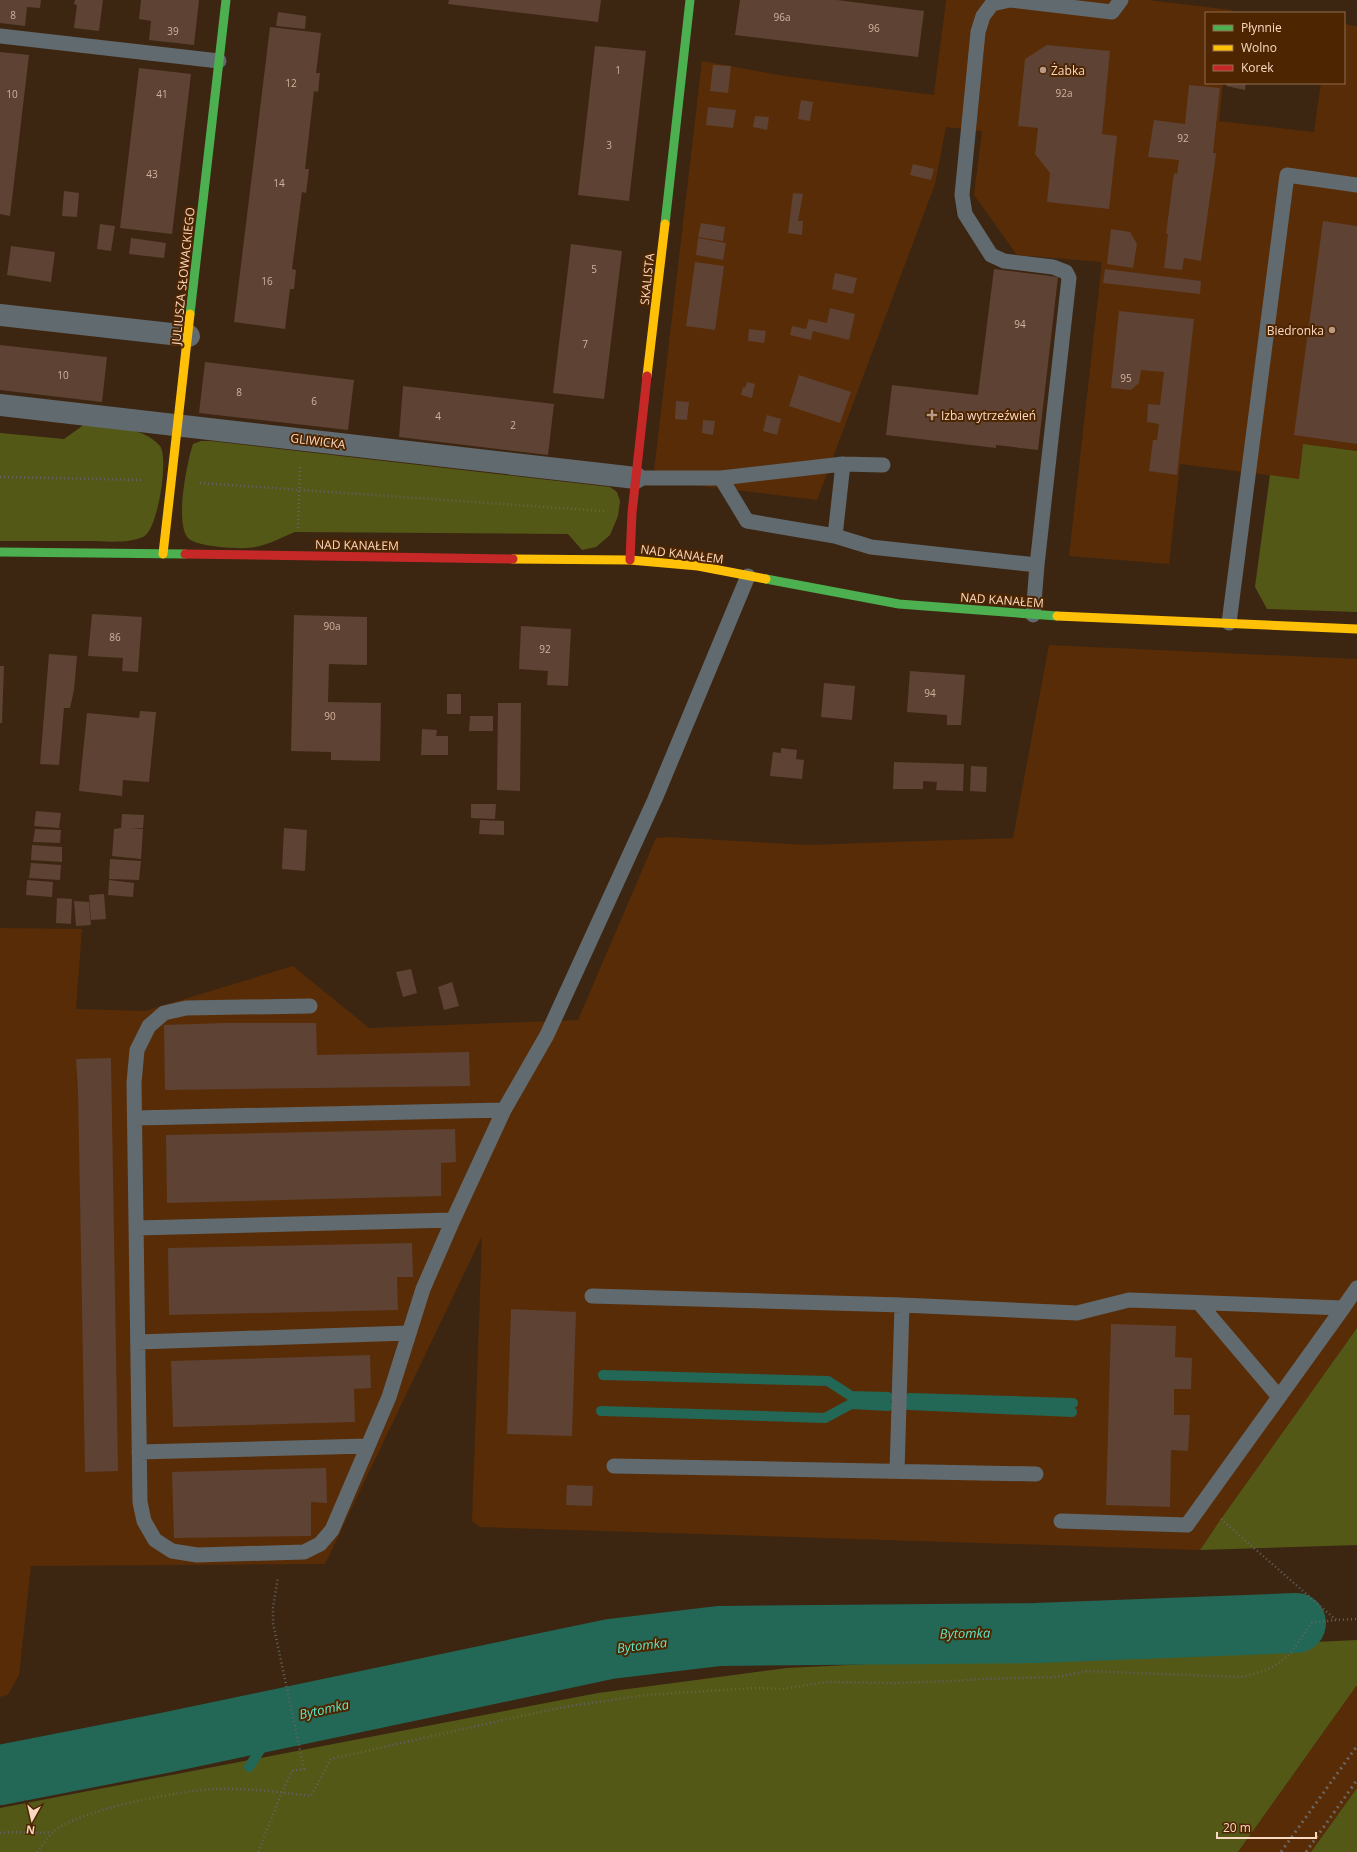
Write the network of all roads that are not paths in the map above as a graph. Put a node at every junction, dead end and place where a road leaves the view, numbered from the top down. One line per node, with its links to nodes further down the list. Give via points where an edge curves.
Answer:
1 (226, 0): 7 (street, JULIUSZA SŁOWACKIEGO)
2 (690, 0): 15 (street, SKALISTA)
3 (1011, 0): 4 (lane, via 1112,12); 5 (lane)
4 (1121, 0)
5 (990, 2): 21 (lane, via 978,32 962,195 965,214 991,255 1004,261 1053,267 1066,272 1069,278)
6 (0, 36): 7 (lane)
7 (219, 61): 10 (street, JULIUSZA SŁOWACKIEGO)
8 (1357, 184): 24 (lane, via 1287,175)
9 (0, 315): 10 (street)
10 (189, 336): 12 (street, JULIUSZA SŁOWACKIEGO)
11 (0, 405): 12 (street, GLIWICKA)
12 (178, 425): 15 (street, GLIWICKA); 19 (street, JULIUSZA SŁOWACKIEGO)
13 (843, 464): 14 (lane); 16 (lane); 17 (lane)
14 (883, 466)
15 (636, 478): 16 (lane); 20 (street, SKALISTA)
16 (721, 478): 17 (lane, via 747,521)
17 (835, 536): 21 (lane, via 871,547)
18 (0, 552): 19 (street, NAD KANAŁEM)
19 (164, 554): 20 (street, NAD KANAŁEM)
20 (630, 560): 22 (street, NAD KANAŁEM, via 698,566)
21 (1037, 564): 23 (lane)
22 (748, 576): 23 (street, NAD KANAŁEM, via 899,604); 27 (lane, via 652,806 547,1035)
23 (1033, 615): 24 (street, NAD KANAŁEM)
24 (1229, 623): 25 (street, NAD KANAŁEM)
25 (1357, 629)
26 (310, 1006): 28 (lane, via 186,1008 164,1013 149,1026 137,1050 134,1083)
27 (504, 1110): 28 (lane); 29 (lane)
28 (135, 1118): 30 (lane)
29 (452, 1220): 30 (lane); 36 (lane)
30 (136, 1228): 37 (lane)
31 (1357, 1288): 35 (lane)
32 (592, 1296): 34 (lane)
33 (1199, 1303): 34 (lane, via 1129,1300 1077,1313); 35 (lane); 38 (lane)
34 (902, 1305): 42 (lane)
35 (1343, 1308): 38 (lane)
36 (408, 1333): 37 (lane); 39 (lane, via 389,1397)
37 (138, 1342): 40 (lane)
38 (1279, 1397): 44 (lane, via 1187,1525)
39 (368, 1446): 40 (lane); 40 (lane, via 332,1530 320,1544 304,1552 280,1553 197,1555 172,1551 155,1540 144,1521 140,1502)
40 (139, 1452)
41 (614, 1466): 42 (lane)
42 (897, 1470): 43 (lane)
43 (1036, 1474)
44 (1061, 1521)

